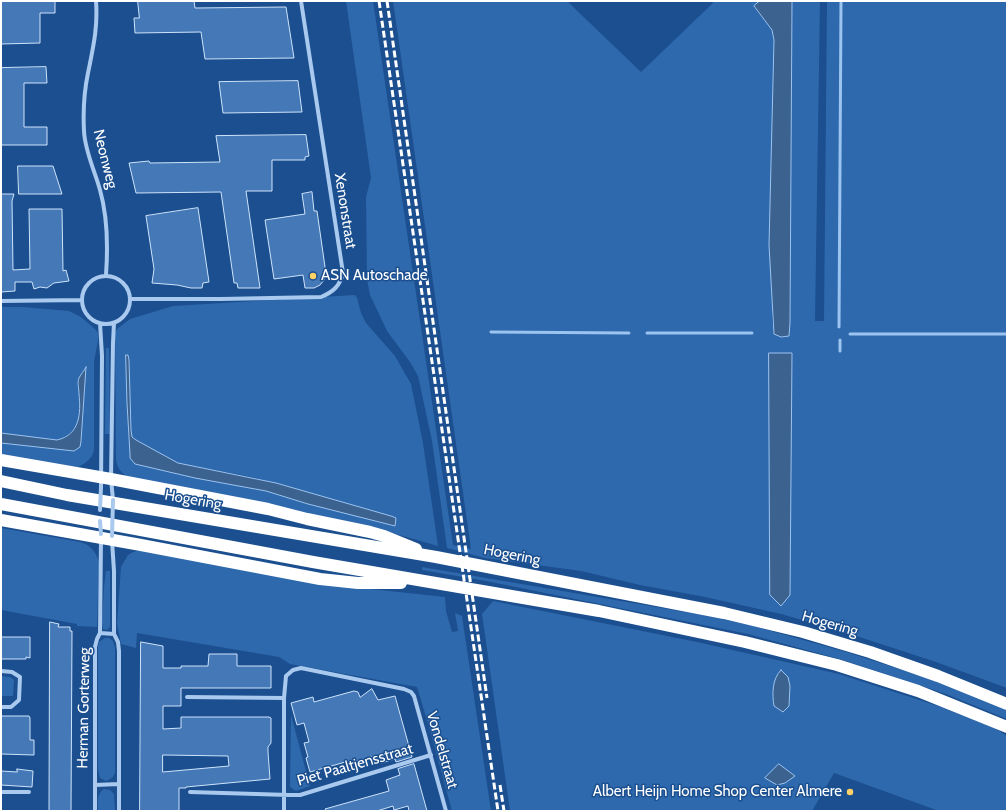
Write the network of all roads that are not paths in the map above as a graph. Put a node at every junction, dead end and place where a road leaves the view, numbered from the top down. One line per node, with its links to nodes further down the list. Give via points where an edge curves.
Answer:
1 (96, 1): 3 (street, Neonweg, via 98,18 87,74 83,114 84,133 107,228)
2 (301, 1): 4 (street, Xenonstraat, via 343,273 341,282 336,289 321,297)
3 (106, 275): 4 (street, via 123,282 129,290); 6 (street, via 97,277 89,283)
4 (131, 299): 8 (street, via 124,316)
5 (1, 300): 6 (street)
6 (82, 300): 7 (street, via 87,315)
7 (100, 323): 8 (street); 11 (street)
8 (114, 323): 11 (street)
9 (1, 460): 11 (highway)
10 (1, 481): 15 (highway, Hogering, via 75,496)
11 (106, 483): 14 (street, Herman Gorterweg, bridge, via 100,510); 14 (street, Herman Gorterweg, bridge, via 112,512); 15 (highway, via 268,509 384,536)
12 (1, 504): 16 (highway)
13 (1, 520): 14 (highway)
14 (106, 537): 16 (highway, via 320,579 358,583); 17 (street, Herman Gorterweg); 18 (street, Herman Gorterweg, via 114,571)
15 (436, 557): 22 (highway, Hogering, via 724,613 803,632 893,660)
16 (430, 582): 24 (highway, via 599,612 786,652 918,691)
17 (100, 632): 18 (street, Herman Gorterweg); 27 (street, Herman Gorterweg, via 95,647)
18 (114, 634): 26 (street, Herman Gorterweg, via 120,651)
19 (1, 671): 23 (street, via 12,672 20,677 19,700 11,707)
20 (187, 697): 21 (street)
21 (284, 698): 25 (street, Vondelstraat, via 286,676 301,668 404,689 414,696); 31 (street)
22 (1007, 704)
23 (1, 707)
24 (1007, 727)
25 (431, 755): 31 (street, Piet Paaltjensstraat, via 300,795); 35 (street, Vondelstraat)
26 (120, 784): 27 (street, Herman Gorterweg); 33 (street, Herman Gorterweg)
27 (95, 785): 32 (street, Herman Gorterweg)
28 (1, 792): 29 (street)
29 (29, 792)
30 (190, 792): 31 (street, Piet Paaltjensstraat)
31 (284, 795): 34 (street)
32 (95, 811)
33 (119, 811)
34 (284, 811)
35 (446, 811)

